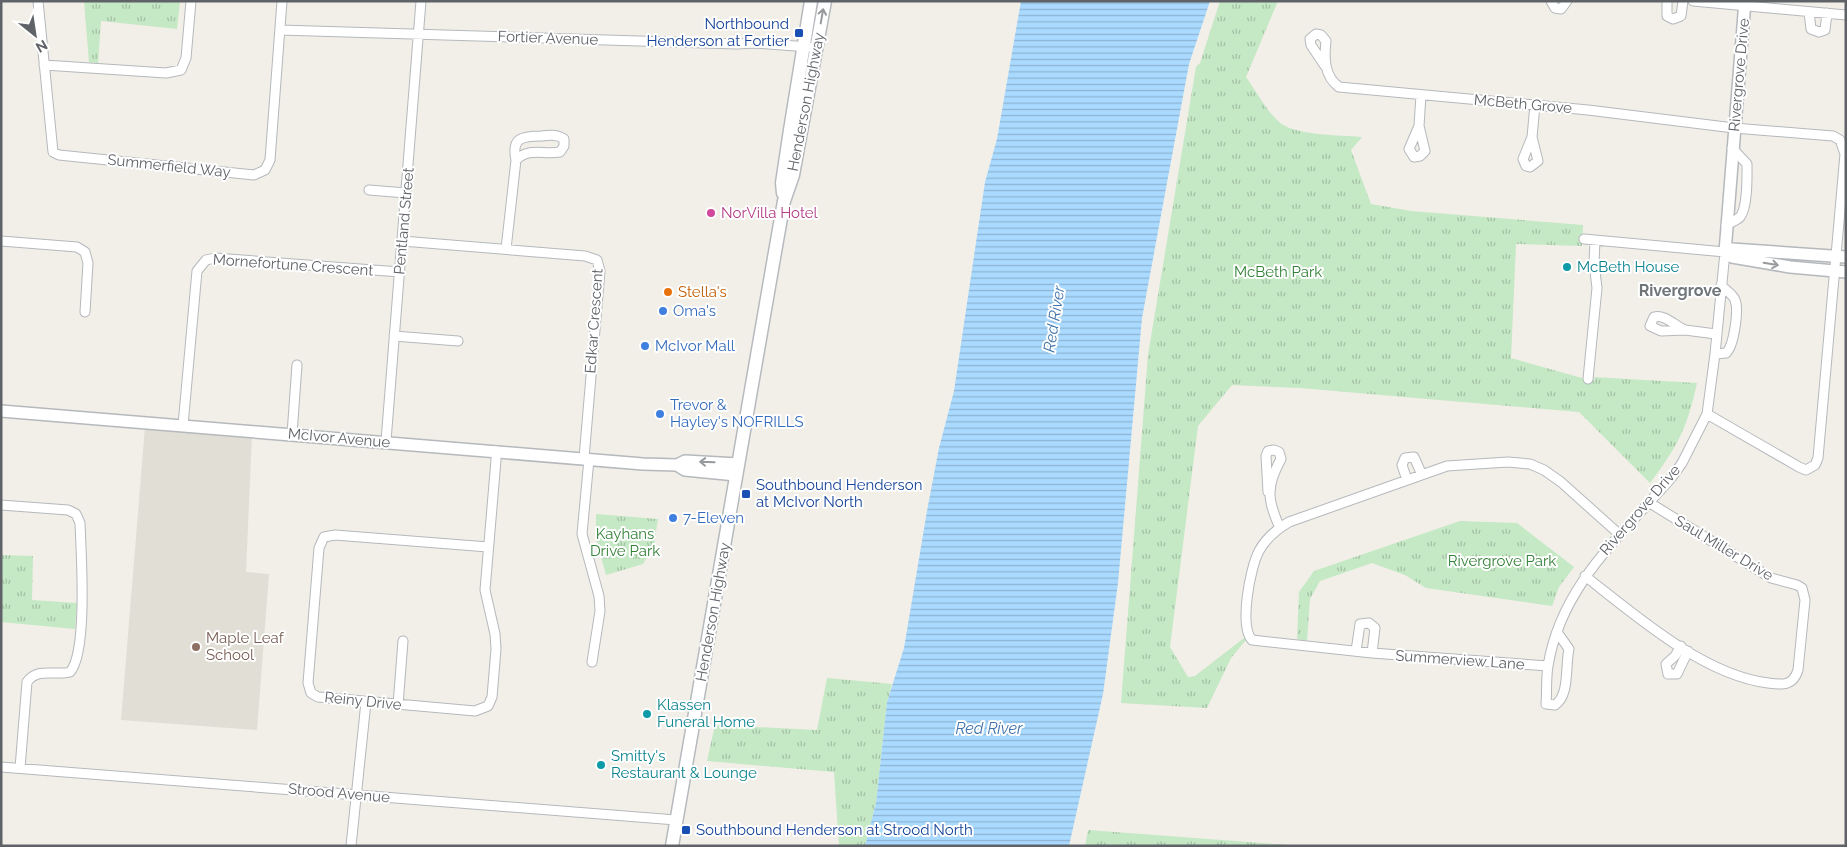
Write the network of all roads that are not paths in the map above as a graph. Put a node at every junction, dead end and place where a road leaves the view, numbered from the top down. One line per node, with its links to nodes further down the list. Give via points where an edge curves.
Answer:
1 (38, 1): 20 (street, Summerfield Way)
2 (191, 1): 20 (street, via 186,58 181,70 166,73)
3 (282, 1): 16 (street, Summerfield Way)
4 (421, 1): 17 (street, Pentland Street)
5 (811, 1): 18 (main road, Henderson Highway)
6 (825, 1): 19 (main road, Henderson Highway, one-way to 6)
7 (1551, 1): 8 (street, via 1555,8 1562,9)
8 (1567, 1)
9 (1667, 1): 10 (street, via 1667,16 1673,19 1681,16)
10 (1683, 1)
11 (1693, 1): 12 (street)
12 (1745, 3): 13 (street); 25 (street, Rivergrove Drive)
13 (1809, 12): 14 (street); 14 (street, via 1811,29 1819,32 1825,30)
14 (1827, 13): 15 (street)
15 (1846, 15)
16 (280, 30): 17 (street, Fortier Avenue); 20 (street, Summerfield Way, via 270,160 265,170 254,174 53,152)
17 (419, 33): 18 (street, Fortier Avenue); 30 (street, Pentland Street)
18 (803, 45): 19 (street, Fortier Avenue); 31 (main road, Henderson Highway, via 782,183)
19 (816, 48): 31 (main road, Henderson Highway, via 793,175)
20 (44, 65)
21 (1325, 66): 22 (street, McBeth Grove, via 1332,83 1339,87)
22 (1422, 95): 23 (street, McBeth Grove); 24 (street)
23 (1535, 105): 25 (street, McBeth Grove); 26 (street)
24 (1419, 126)
25 (1734, 128): 27 (street, Rivergrove Drive); 39 (street, McBeth Grove, via 1834,136 1840,140 1845,154)
26 (1532, 137)
27 (1732, 148): 32 (street, Rivergrove Drive); 32 (street, Rivergrove Drive, via 1747,164 1747,180 1744,210 1739,218)
28 (516, 160): 28 (street, via 516,143 525,136 558,135 564,139 560,152 530,151 522,153); 37 (street)
29 (369, 190): 30 (street)
30 (406, 193): 36 (street, Pentland Street)
31 (784, 201): 58 (main road, Henderson Highway)
32 (1726, 225): 38 (street, Rivergrove Drive)
33 (1584, 239): 34 (street)
34 (1595, 240): 38 (street); 50 (street, via 1597,288)
35 (1, 241): 43 (street, via 77,247 85,252 88,263)
36 (402, 241): 37 (street, Edkar Crescent); 40 (street, Pentland Street)
37 (506, 249): 57 (street, Edkar Crescent, via 585,256 597,260 600,266)
38 (1725, 252): 39 (street, via 1732,249); 41 (street, one-way to 41, via 1744,260); 42 (street, Rivergrove Drive)
39 (1840, 257): 41 (street)
40 (400, 272): 46 (street, Pentland Street); 53 (street, Mornefortune Crescent, via 215,258 206,260 197,271)
41 (1840, 272): 52 (street, via 1815,465 1806,470 1799,467)
42 (1721, 285): 45 (street, Rivergrove Drive); 48 (street, via 1732,295 1736,308 1732,346 1726,353)
43 (85, 312)
44 (1685, 330): 45 (street)
45 (1716, 334): 48 (street, Rivergrove Drive)
46 (394, 336): 47 (street); 55 (street, Pentland Street)
47 (458, 341)
48 (1716, 354): 52 (street, Rivergrove Drive)
49 (297, 365): 54 (street)
50 (1588, 379)
51 (1, 411): 53 (street, McIvor Avenue)
52 (1707, 414): 62 (street, Rivergrove Drive, via 1682,463)
53 (183, 425): 54 (street, McIvor Avenue)
54 (292, 434): 55 (street, McIvor Avenue)
55 (386, 441): 56 (street, McIvor Avenue)
56 (496, 451): 57 (street, McIvor Avenue); 66 (street, Reiny Drive)
57 (586, 458): 58 (street, McIvor Avenue, via 677,465 685,461); 72 (street, via 582,534 600,611)
58 (737, 470): 79 (main road, Henderson Highway)
59 (1422, 474): 60 (street, Summerview Lane); 60 (street, via 1414,456 1409,456 1402,465); 65 (street, Summerview Lane, via 1457,464 1530,464 1561,482)
60 (1407, 480): 64 (street, Summerview Lane)
61 (1268, 492): 64 (street)
62 (1650, 503): 65 (street, Rivergrove Drive); 67 (street, Saul Miller Drive, via 1771,578 1797,585 1804,593 1796,679 1788,684 1754,682 1738,677 1659,633)
63 (1, 505): 77 (street, via 68,510 76,514 80,523 82,592 76,660 70,672 40,672 27,682)
64 (1280, 528): 70 (street, Summerview Lane, via 1263,546 1254,564 1245,626 1248,636 1257,641)
65 (1619, 534): 67 (street, Rivergrove Drive)
66 (488, 547): 74 (street, Reiny Drive, via 335,535 324,537 319,548 308,683 311,693 318,698); 75 (street, Reiny Drive, via 485,590 496,649 492,696 488,706 475,711)
67 (1584, 576): 68 (street, Rivergrove Drive)
68 (1557, 632): 73 (street, Rivergrove Drive); 73 (street, Rivergrove Drive, via 1569,649 1562,700 1555,705 1546,704)
69 (403, 641): 75 (street)
70 (1356, 651): 71 (street, Summerview Lane); 71 (street, via 1360,624 1369,623 1375,628)
71 (1372, 653): 73 (street, Summerview Lane)
72 (592, 662)
73 (1548, 666)
74 (366, 702): 75 (street, Reiny Drive); 78 (street)
75 (398, 705)
76 (1, 766): 77 (street, Strood Avenue)
77 (20, 768): 78 (street, Strood Avenue)
78 (358, 795): 79 (street, Strood Avenue); 80 (street)
79 (676, 820): 81 (main road, Henderson Highway)
80 (351, 846)
81 (672, 846)

